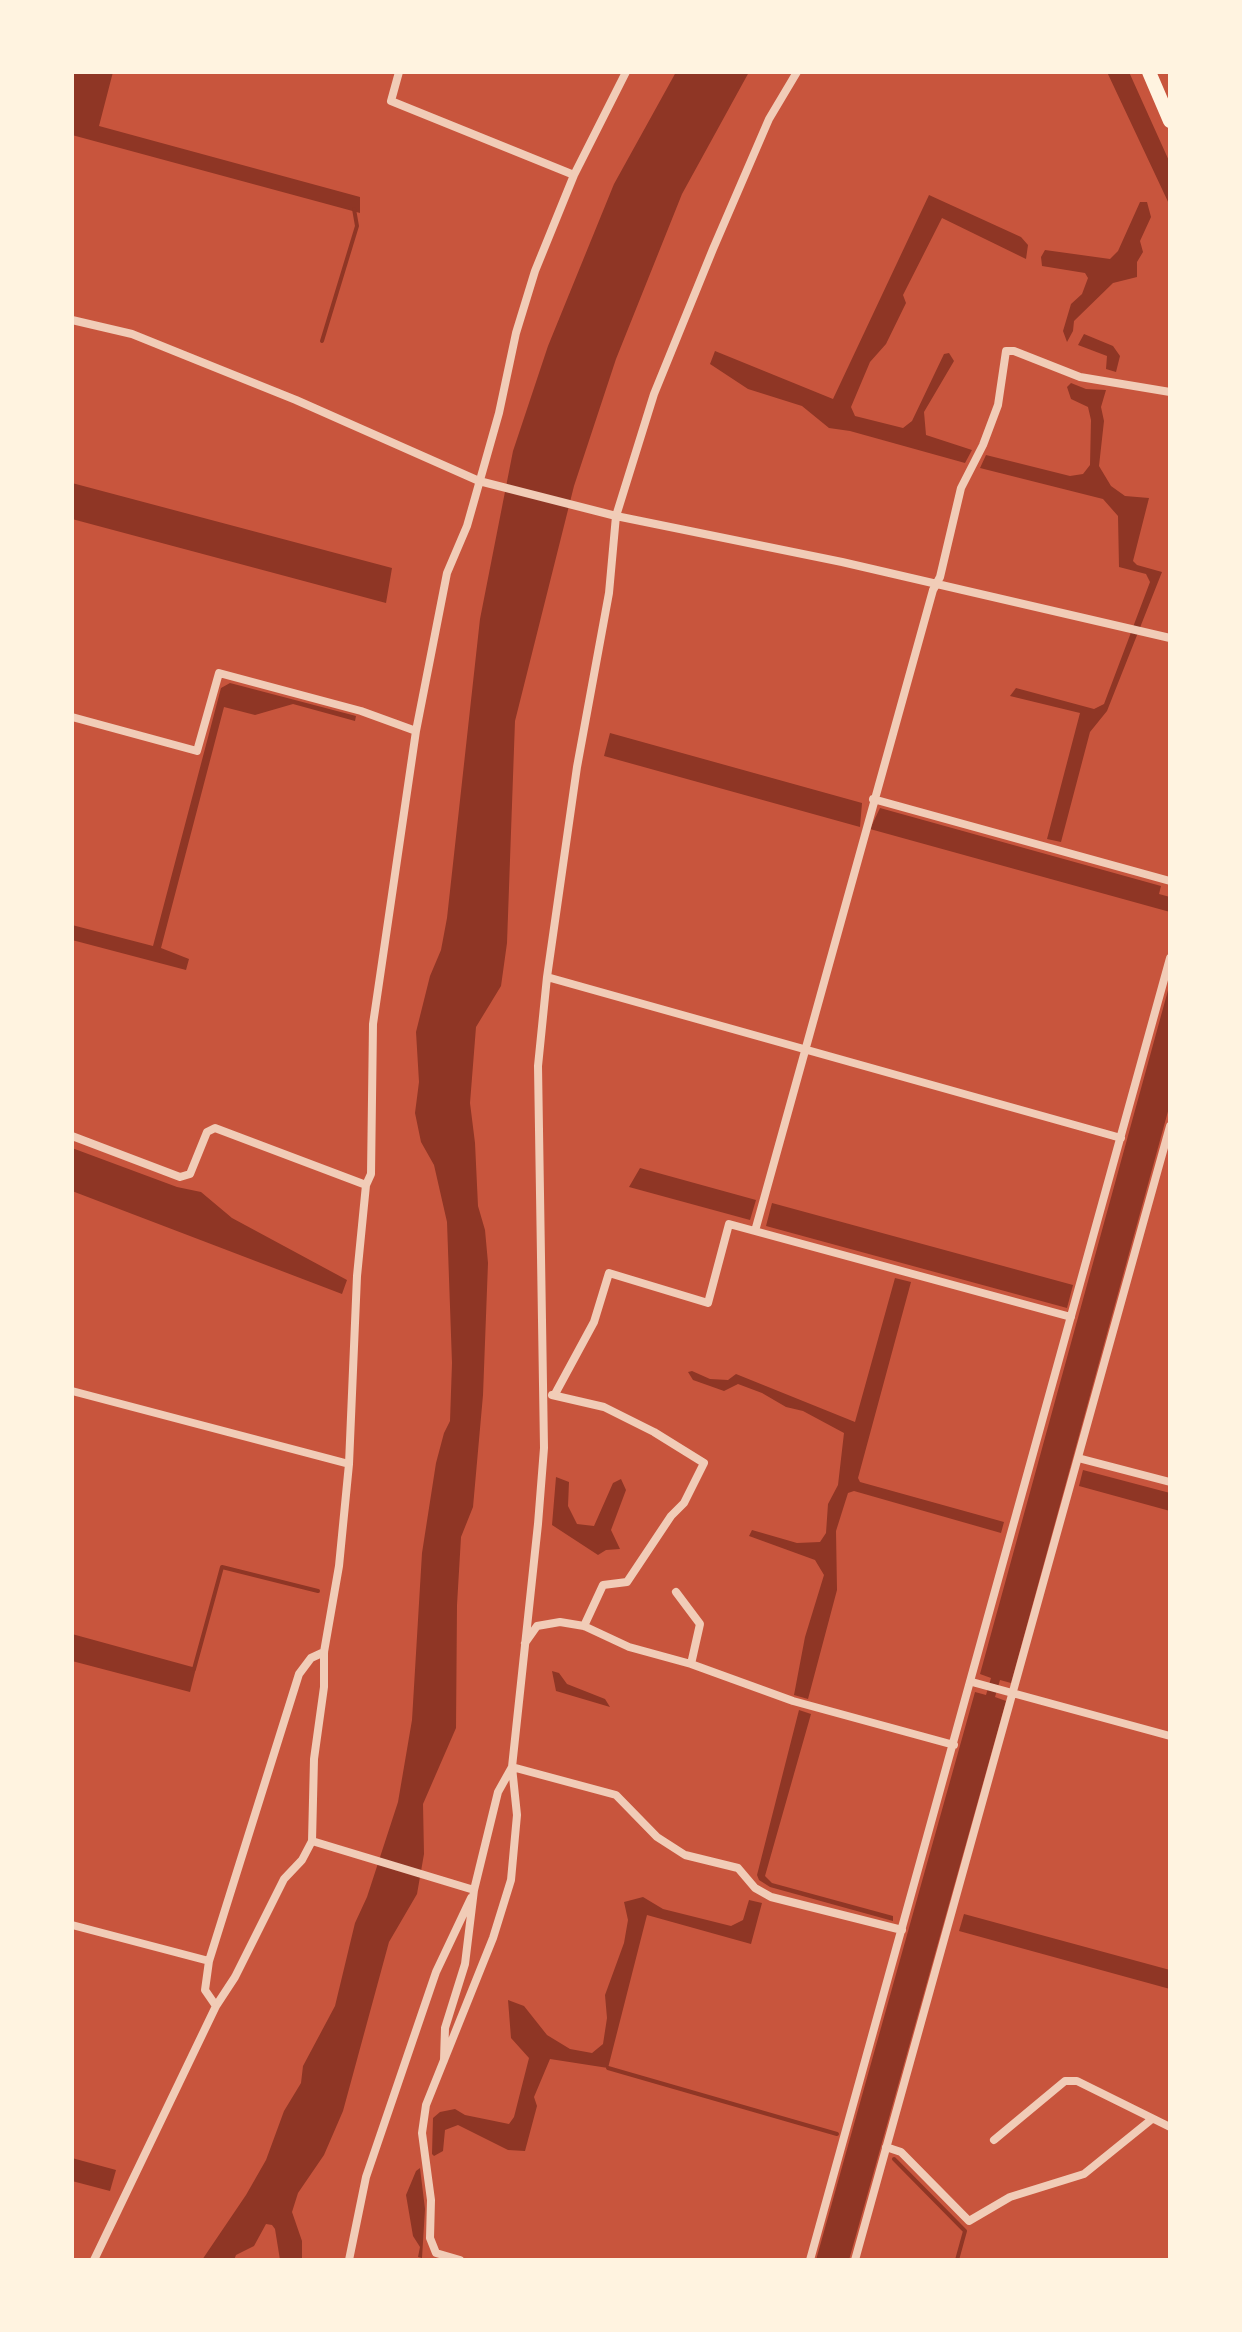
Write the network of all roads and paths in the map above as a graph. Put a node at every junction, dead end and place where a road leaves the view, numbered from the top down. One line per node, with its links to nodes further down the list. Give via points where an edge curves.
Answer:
1 (399, 72): 6 (street, via 391,101)
2 (626, 72): 6 (street)
3 (797, 72): 10 (street, via 769,119 707,263)
4 (1149, 72): 5 (highway)
5 (1170, 121)
6 (574, 175): 9 (street, via 535,271)
7 (72, 320): 9 (street, via 132,334)
8 (1170, 392): 11 (street, via 1080,377 1006,351 998,405 961,488)
9 (479, 481): 10 (street); 14 (street, via 447,573)
10 (612, 515): 11 (street); 18 (street, via 609,593)
11 (936, 582): 12 (street); 15 (street)
12 (1170, 638)
13 (72, 717): 14 (street, via 197,751 219,673)
14 (416, 731): 23 (street, via 373,1024 371,1174)
15 (873, 799): 16 (street); 19 (street)
16 (1170, 881)
17 (1170, 958): 22 (street)
18 (547, 977): 19 (street); 28 (street, via 537,1137)
19 (805, 1050): 22 (street); 24 (street)
20 (1170, 1126): 29 (street)
21 (72, 1136): 23 (street, via 180,1177 190,1174 207,1132 215,1128)
22 (1121, 1138): 25 (street)
23 (366, 1185): 30 (street)
24 (755, 1231): 25 (street); 27 (street, via 729,1224 708,1303 609,1273 594,1322)
25 (1071, 1317): 37 (street)
26 (72, 1391): 30 (street)
27 (555, 1394): 28 (street); 33 (street, via 604,1407 704,1463 684,1503 627,1582 603,1585)
28 (545, 1397): 34 (street)
29 (1078, 1458): 31 (street); 38 (street)
30 (349, 1464): 35 (street)
31 (1170, 1482)
32 (676, 1592): 36 (street, via 700,1624)
33 (584, 1626): 34 (street, via 537,1626); 36 (street, via 629,1647)
34 (524, 1645): 41 (street)
35 (324, 1652): 42 (street); 46 (street, via 311,1658 299,1674)
36 (691, 1664): 40 (street, via 793,1701)
37 (972, 1682): 38 (street); 40 (street)
38 (1014, 1694): 39 (street); 52 (street)
39 (1170, 1736)
40 (954, 1745): 45 (street)
41 (512, 1767): 43 (street, via 498,1792); 45 (street, via 616,1795 657,1837 685,1855 738,1868 771,1897); 48 (street, via 517,1815 511,1880)
42 (312, 1841): 43 (street); 47 (street, via 284,1879)
43 (474, 1890): 48 (street, via 465,1964 445,2028); 54 (street, via 436,1972 366,2177)
44 (72, 1925): 46 (street)
45 (902, 1930): 56 (street)
46 (209, 1961): 47 (street, via 205,1990)
47 (216, 2006): 53 (street)
48 (444, 2060): 55 (street, via 426,2105 422,2133 430,2238 436,2253)
49 (1152, 2119): 50 (street); 51 (street, via 1077,2081 1065,2081); 52 (street, via 1084,2174 1010,2197 969,2221 901,2152)
50 (1170, 2127)
51 (994, 2140)
52 (886, 2147): 57 (street)
53 (94, 2260)
54 (349, 2260)
55 (460, 2260)
56 (810, 2260)
57 (855, 2260)

